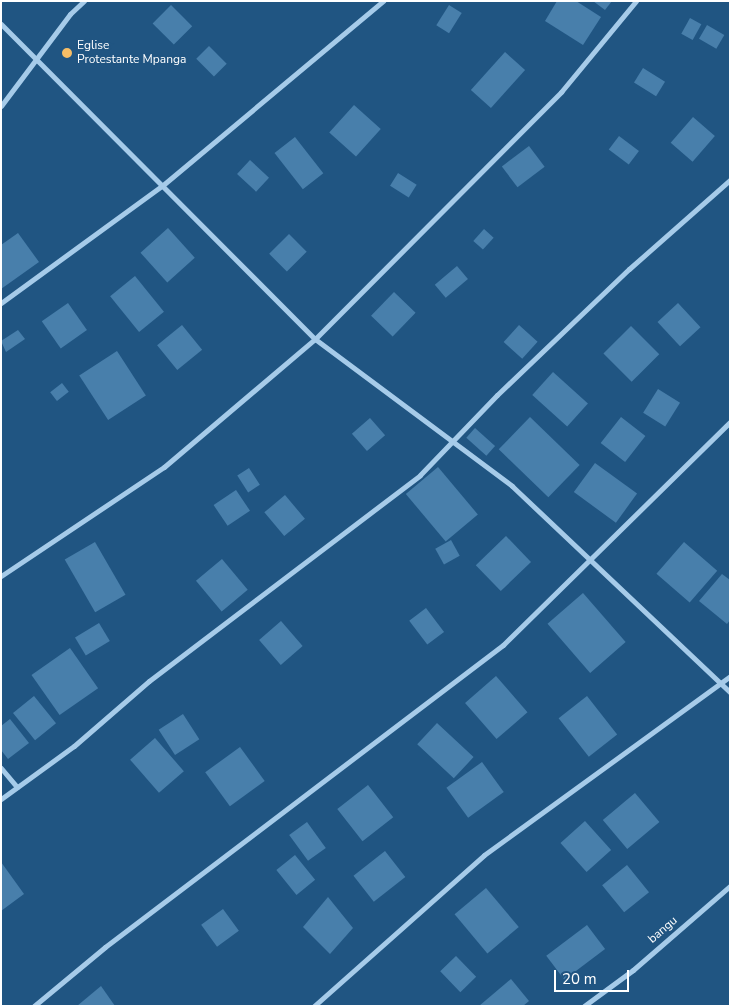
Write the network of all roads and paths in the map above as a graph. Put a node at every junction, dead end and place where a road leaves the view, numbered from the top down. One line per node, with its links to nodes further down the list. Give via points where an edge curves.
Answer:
1 (84, 1): 5 (street, via 70,14)
2 (383, 1): 8 (street)
3 (636, 1): 10 (street, via 561,92)
4 (1, 24): 5 (street)
5 (38, 59): 6 (street); 8 (street)
6 (1, 106)
7 (730, 180): 12 (street, via 629,269)
8 (163, 185): 9 (street); 10 (street)
9 (1, 303)
10 (315, 338): 12 (street); 14 (street, via 164,468)
11 (730, 422): 13 (street)
12 (452, 440): 13 (street, via 512,486); 19 (street, via 420,475 149,681 74,746)
13 (588, 559): 16 (street); 22 (street, via 503,645 105,946)
14 (1, 576)
15 (730, 676): 16 (street)
16 (720, 683): 17 (street); 23 (street, via 484,855)
17 (730, 692)
18 (1, 768): 19 (street)
19 (17, 787): 20 (street)
20 (1, 799)
21 (730, 886): 24 (street, bangu, via 633,970)
22 (34, 1006)
23 (314, 1006)
24 (584, 1006)

